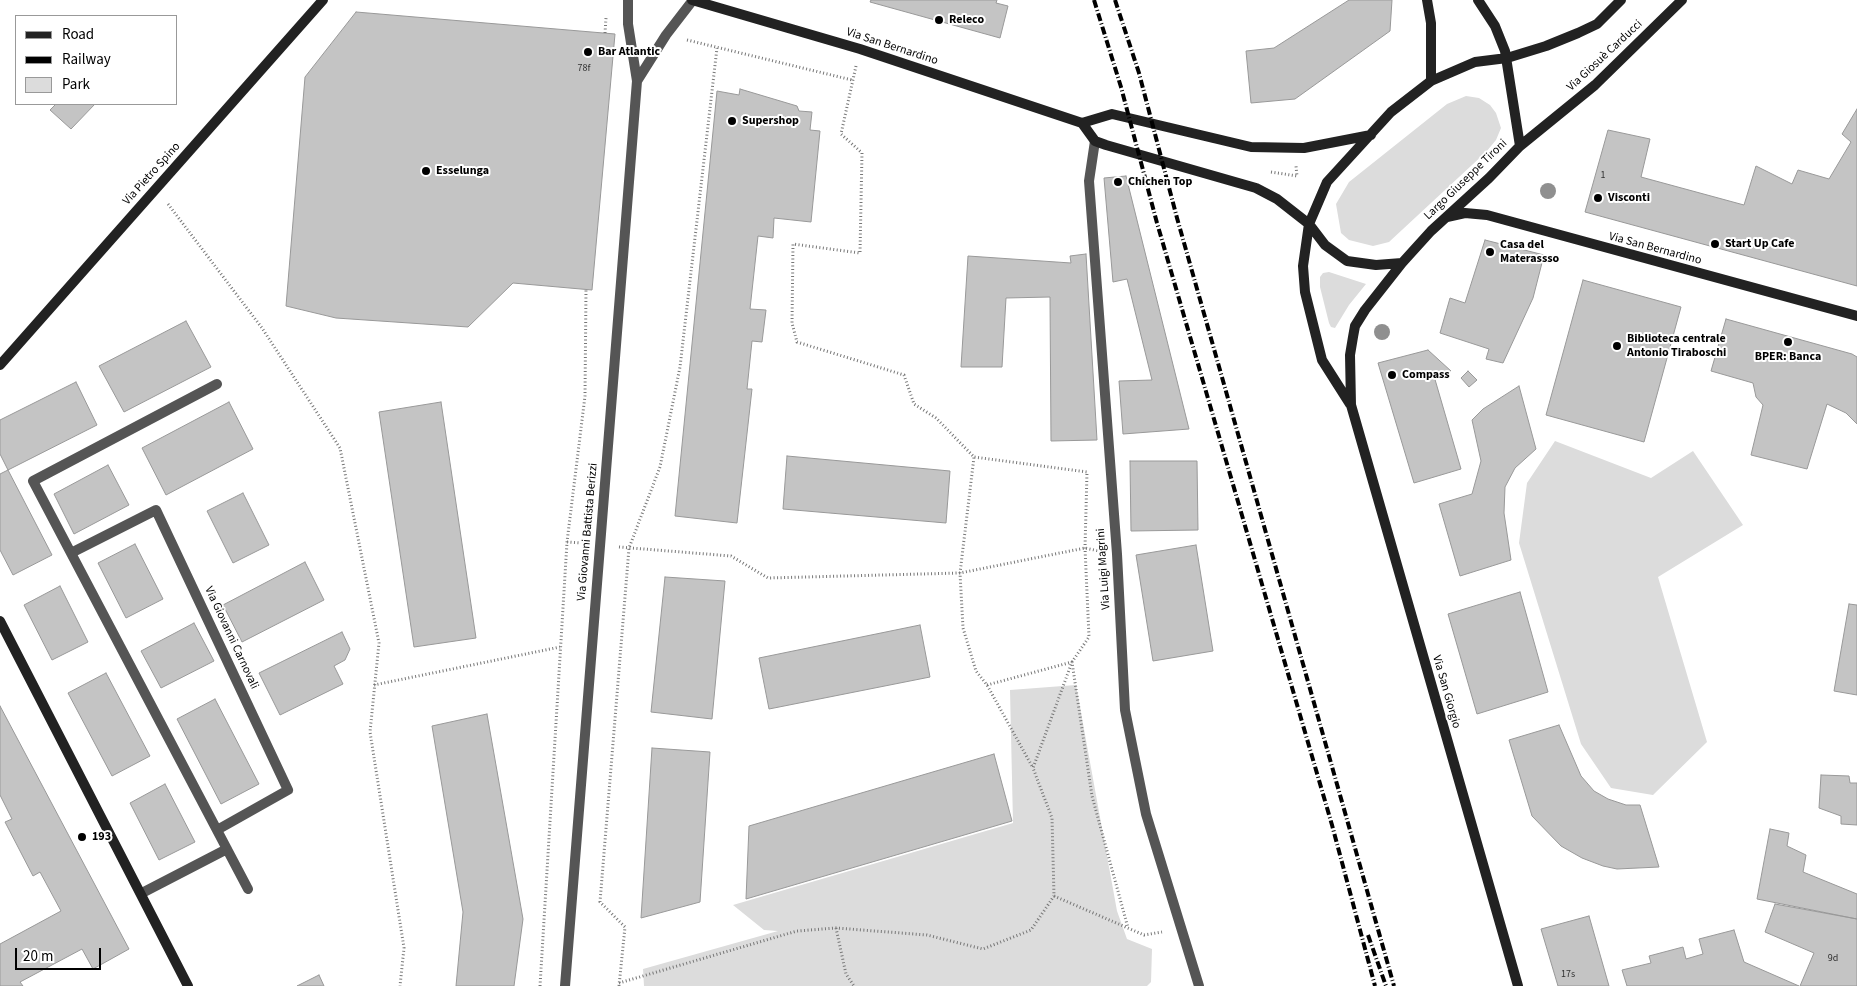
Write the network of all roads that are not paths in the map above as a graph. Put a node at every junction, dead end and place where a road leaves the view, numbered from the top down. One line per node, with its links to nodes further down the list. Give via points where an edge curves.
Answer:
1 (324, 0): 19 (main road, Via Pietro Spino)
2 (628, 0): 9 (street, Via Giovanni Battista Berizzi, via 628,24)
3 (693, 0): 9 (street, Via Giovanni Battista Berizzi); 11 (main road, Via San Bernardino, via 860,49)
4 (1427, 0): 10 (main road, via 1431,23)
5 (1478, 0): 8 (main road, Largo Giuseppe Tironi, via 1495,26)
6 (1622, 0): 8 (main road, via 1597,24 1546,46)
7 (1682, 0): 14 (main road, Via Giosuè Carducci, via 1595,85)
8 (1507, 58): 10 (main road, via 1476,62); 14 (main road, Largo Giuseppe Tironi)
9 (637, 81): 29 (street, Via Giovanni Battista Berizzi)
10 (1431, 81): 12 (main road, via 1391,112)
11 (1082, 123): 12 (main road, via 1112,114 1251,147 1304,148); 13 (main road)
12 (1371, 135): 16 (main road, via 1327,182)
13 (1095, 141): 16 (main road, via 1242,182 1277,200); 30 (street, Via Luigi Magrini, via 1089,181 1125,710 1146,814)
14 (1520, 146): 15 (main road, Largo Giuseppe Tironi)
15 (1446, 217): 17 (main road, Largo Giuseppe Tironi); 18 (main road, Via San Bernardino, via 1465,213 1487,215)
16 (1309, 224): 17 (main road, via 1325,245 1347,261 1376,265); 21 (main road, Via San Giorgio, via 1303,266 1311,318 1322,360)
17 (1402, 262): 21 (main road, Via San Giorgio, via 1355,326 1350,355)
18 (1857, 316)
19 (0, 365)
20 (217, 384): 22 (street, via 32,481)
21 (1351, 405): 31 (main road, Via San Giorgio)
22 (71, 553): 24 (street); 24 (street, Via Giovanni Carnovali, via 156,510 288,790)
23 (0, 621): 27 (main road)
24 (217, 830): 25 (street)
25 (227, 849): 26 (street); 27 (street)
26 (248, 889)
27 (142, 893): 28 (main road)
28 (188, 986)
29 (565, 986)
30 (1199, 986)
31 (1518, 986)

